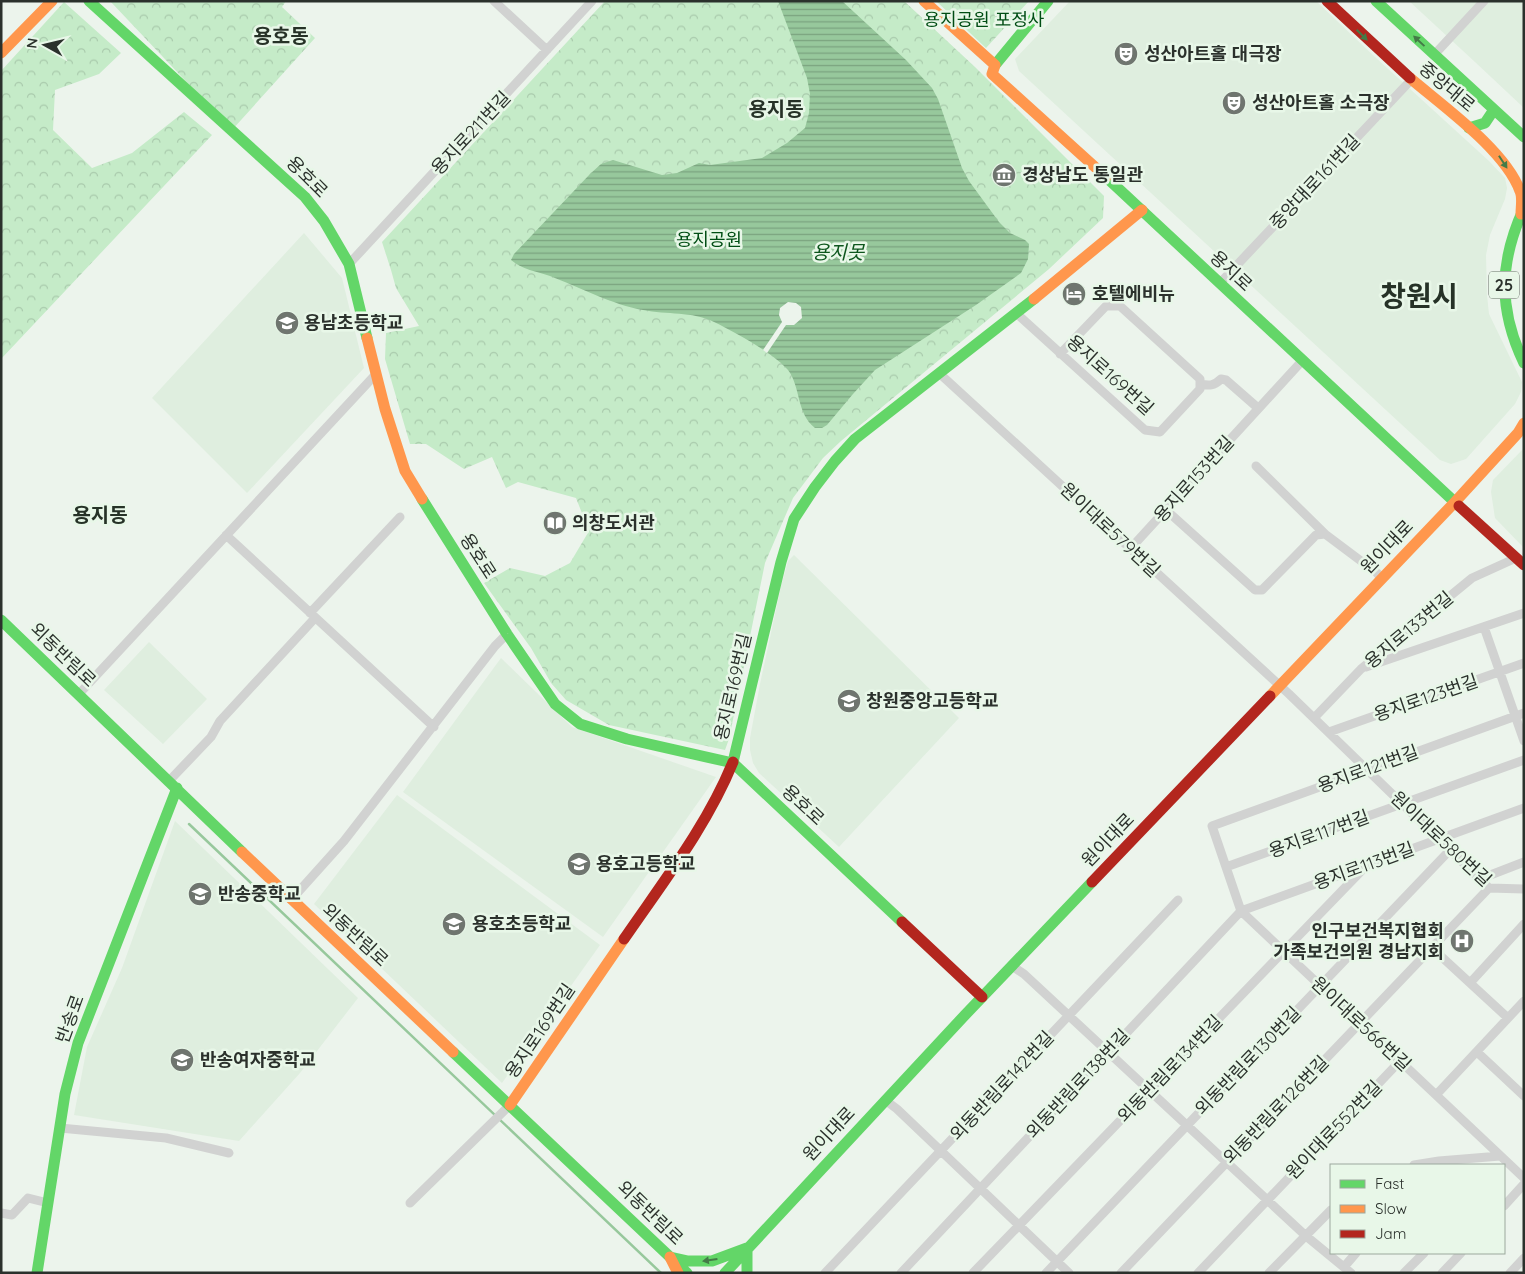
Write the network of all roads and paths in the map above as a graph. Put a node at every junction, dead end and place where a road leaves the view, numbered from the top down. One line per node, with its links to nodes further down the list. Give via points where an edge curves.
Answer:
1 (52, 1): 11 (main road)
2 (89, 1): 20 (main road, 용호로, via 305,197 324,221)
3 (494, 1): 10 (street)
4 (592, 1): 10 (street, 용지로211번길)
5 (924, 1): 13 (main road, 용지로)
6 (1048, 1): 13 (main road)
7 (1327, 1): 14 (main road, 중앙대로, one-way to 14)
8 (1376, 1): 12 (main road, 중앙대로, one-way to 8)
9 (1484, 1): 12 (street)
10 (546, 50): 20 (street, 용지로211번길)
11 (1, 53)
12 (1434, 55): 15 (main road, 중앙대로)
13 (995, 64): 18 (main road, 용지로, via 992,74)
14 (1411, 80): 16 (main road, 중앙대로); 21 (street, 중앙대로161번길)
15 (1493, 110): 16 (main road, via 1485,123); 17 (main road, 중앙대로)
16 (1469, 128): 19 (main road, 중앙대로, one-way to 19, via 1501,158 1520,192)
17 (1524, 138)
18 (1142, 210): 21 (main road, 용지로); 22 (main road, 용지로169번길)
19 (1522, 211): 25 (main road, 25, via 1508,247 1504,282 1507,318)
20 (349, 264): 26 (main road, 용호로)
21 (1220, 284): 24 (main road, 용지로)
22 (1016, 313): 23 (street, 용지로169번길); 27 (main road, 용지로169번길)
23 (1060, 354): 28 (street, 용지로169번길, via 1145,430 1160,432 1200,389); 28 (street, via 1106,306 1120,306 1200,379)
24 (1302, 361): 29 (street, 용지로153번길); 33 (main road, 용지로)
25 (1524, 365)
26 (376, 374): 37 (street); 45 (main road, 용호로, via 405,471)
27 (940, 374): 38 (street, 원이대로579번길); 57 (main road, 용지로169번길, via 855,439 835,460 794,519)
28 (1200, 384): 29 (street, via 1209,386 1226,380)
29 (1258, 408): 34 (street, 용지로153번길)
30 (1524, 423): 31 (main road, 원이대로)
31 (1521, 432): 33 (main road, 원이대로)
32 (1256, 466): 36 (street)
33 (1454, 502): 39 (main road, 용지로); 40 (main road, 원이대로)
34 (1166, 510): 36 (street, via 1255,590 1262,590 1272,582 1316,535); 38 (street, 용지로153번길)
35 (400, 517): 42 (street)
36 (1325, 534): 40 (street)
37 (226, 535): 42 (street); 50 (street)
38 (1130, 549): 49 (street, 원이대로579번길)
39 (1520, 561): 47 (street, 용지로133번길, via 1472,578)
40 (1382, 579): 49 (main road, 원이대로)
41 (1524, 613): 44 (street)
42 (313, 615): 53 (street); 59 (street, via 220,721)
43 (1, 620): 50 (main road, 외동반림로)
44 (1484, 627): 47 (street); 48 (street)
45 (508, 634): 53 (street); 57 (main road, 용호로, via 555,704 580,724 627,739)
46 (1524, 664): 48 (street, 용지로123번길)
47 (1362, 669): 52 (street, 용지로133번길)
48 (1500, 672): 51 (street); 54 (street, 용지로123번길)
49 (1280, 686): 52 (street, 원이대로580번길); 77 (main road, 원이대로)
50 (78, 695): 59 (main road, 외동반림로)
51 (1519, 714): 55 (street); 58 (street, 용지로121번길)
52 (1314, 718): 54 (street, 원이대로580번길)
53 (434, 727): 70 (street, via 344,841)
54 (1329, 732): 58 (street, 원이대로580번길)
55 (1524, 741)
56 (1524, 760): 60 (street, 용지로117번길)
57 (733, 763): 80 (main road, 용호로); 92 (main road, 용지로169번길, via 717,799 692,839)
58 (1367, 769): 60 (street, 원이대로580번길); 66 (street, 용지로121번길, via 1212,826)
59 (173, 785): 70 (main road, 외동반림로); 94 (main road, 반송로, via 78,1043)
60 (1402, 804): 62 (street, 원이대로580번길); 66 (street, 용지로117번길)
61 (1524, 808): 62 (street, 용지로113번길)
62 (1439, 839): 63 (street, 원이대로580번길); 65 (street, 용지로113번길)
63 (1450, 850): 67 (street, 원이대로580번길); 79 (street, 외동반림로130번길)
64 (1524, 862): 67 (street)
65 (1367, 865): 72 (street, 용지로113번길); 76 (street, 외동반림로134번길)
66 (1226, 867): 73 (street)
67 (1480, 879): 68 (street, 원이대로580번길)
68 (1489, 888): 69 (street, 원이대로580번길); 75 (street, 외동반림로126번길)
69 (1524, 889)
70 (291, 900): 92 (main road, 외동반림로)
71 (1178, 900): 82 (street, 외동반림로142번길)
72 (1261, 904): 73 (street, 외동반림로138번길)
73 (1241, 911): 76 (street, 원이대로566번길); 85 (street, 외동반림로138번길)
74 (1524, 924): 78 (street)
75 (1432, 948): 78 (street); 84 (street, 외동반림로126번길)
76 (1284, 952): 79 (street, 원이대로566번길); 88 (street, 외동반림로134번길)
77 (1012, 966): 80 (main road, 원이대로); 82 (street)
78 (1470, 983): 83 (street)
79 (1320, 986): 84 (street, 원이대로566번길); 93 (street, 외동반림로130번길)
80 (982, 997): 91 (main road, 원이대로)
81 (1522, 1007): 83 (street)
82 (1069, 1015): 85 (street); 95 (street, 외동반림로142번길)
83 (1508, 1018): 86 (street)
84 (1360, 1023): 87 (street, 원이대로566번길); 98 (street, 외동반림로126번길)
85 (1108, 1052): 88 (street); 104 (street, 외동반림로138번길)
86 (1477, 1052): 89 (street); 90 (street)
87 (1400, 1061): 89 (street, 원이대로566번길); 105 (street, 원이대로552번길)
88 (1149, 1090): 93 (street); 111 (street, 외동반림로134번길)
89 (1436, 1095): 97 (street, 원이대로566번길)
90 (1524, 1096)
91 (885, 1100): 95 (street); 113 (main road, 원이대로)
92 (507, 1108): 107 (street); 117 (main road, 외동반림로)
93 (1187, 1126): 98 (street); 119 (street, 외동반림로130번길)
94 (60, 1128): 96 (street, via 166,1138); 106 (main road, 반송로)
95 (941, 1151): 104 (street); 126 (street, 외동반림로142번길)
96 (229, 1153)
97 (1500, 1156): 99 (street); 100 (street, 원이대로566번길)
98 (1226, 1162): 105 (street); 131 (street, 외동반림로126번길)
99 (1438, 1163)
100 (1504, 1164)
101 (1506, 1167): 102 (street, 원이대로566번길)
102 (1524, 1178)
103 (1524, 1184): 108 (street)
104 (980, 1188): 111 (street); 127 (street, 외동반림로138번길)
105 (1267, 1200): 112 (street); 132 (street, 원이대로552번길)
106 (48, 1202): 110 (street, via 28,1198 12,1215); 121 (main road, 반송로)
107 (410, 1203)
108 (1505, 1205)
109 (1330, 1211): 112 (street)
110 (1, 1213)
111 (1019, 1225): 119 (street); 128 (street, 외동반림로134번길)
112 (1306, 1236): 120 (street); 133 (street)
113 (747, 1248): 117 (main road, one-way to 117, via 712,1261); 124 (main road, 원이대로); 125 (main road)
114 (1355, 1254): 120 (street)
115 (1423, 1254): 134 (street)
116 (1459, 1254): 135 (street)
117 (670, 1257): 122 (main road); 123 (main road, 외동반림로)
118 (1524, 1258): 136 (street)
119 (1057, 1261): 129 (street, 외동반림로130번길); 130 (street)
120 (1347, 1270)
121 (37, 1273)
122 (678, 1273)
123 (687, 1273)
124 (725, 1273)
125 (747, 1273)
126 (825, 1273)
127 (901, 1273)
128 (973, 1273)
129 (1046, 1273)
130 (1069, 1273)
131 (1121, 1273)
132 (1198, 1273)
133 (1269, 1273)
134 (1404, 1273)
135 (1442, 1273)
136 (1510, 1273)

